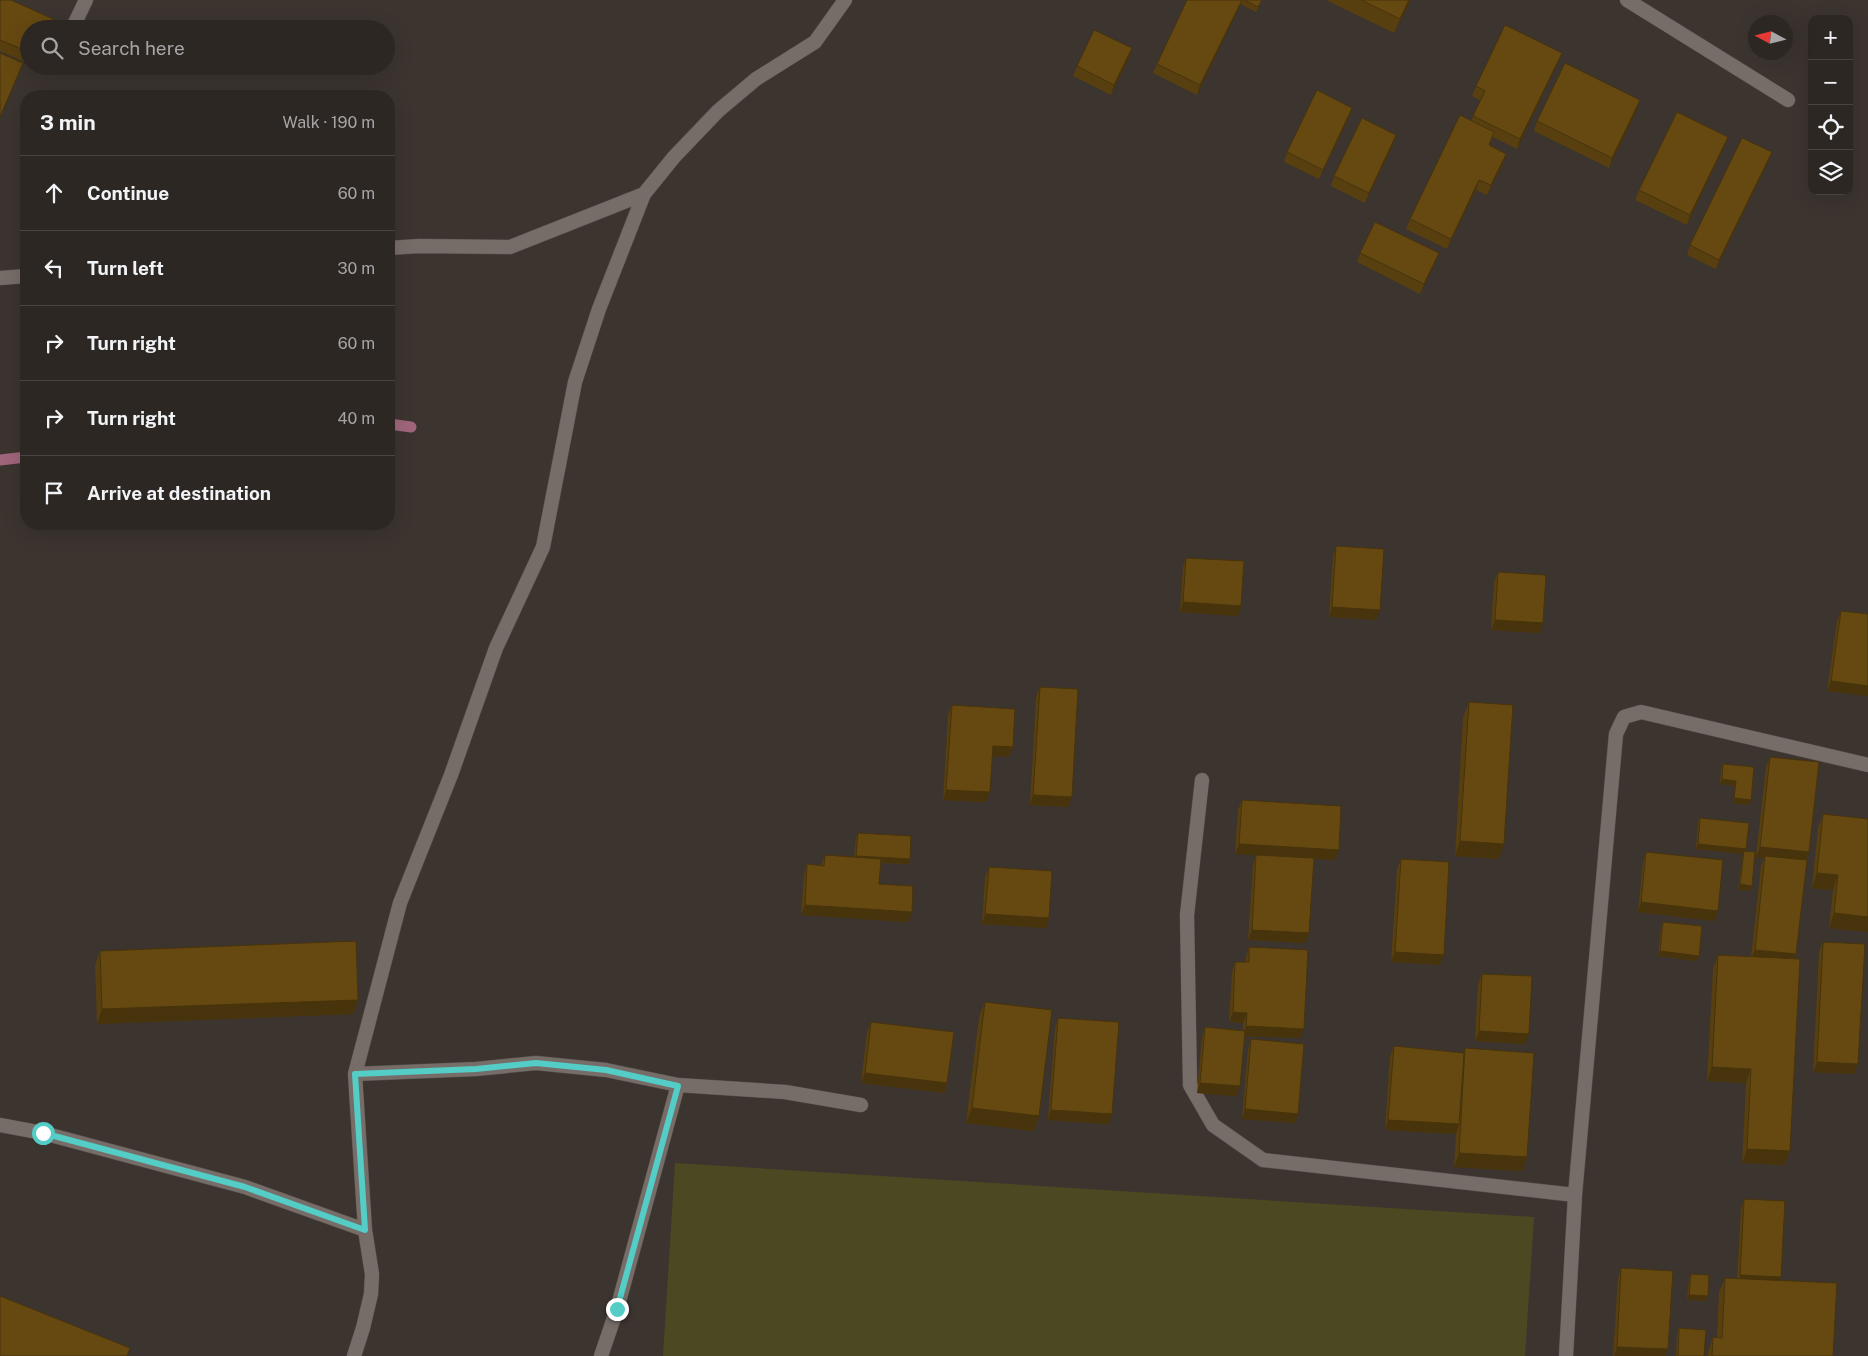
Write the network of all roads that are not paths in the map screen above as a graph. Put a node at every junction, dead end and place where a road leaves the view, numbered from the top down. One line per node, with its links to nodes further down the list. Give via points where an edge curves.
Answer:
1 (86, 0): 4 (street)
2 (845, 0): 6 (street, via 814,42 756,79 718,110)
3 (1627, 0): 5 (street)
4 (76, 20)
5 (1788, 100)
6 (644, 194): 7 (street, via 510,247); 12 (street, via 599,309 575,382 543,547 496,648 451,775 400,903)
7 (395, 248)
8 (20, 276): 9 (street)
9 (0, 278)
10 (1868, 765): 16 (street, via 1641,712 1624,717 1616,734)
11 (1202, 780): 16 (street, via 1187,915 1190,1085 1213,1125 1263,1160)
12 (355, 1074): 13 (street, via 536,1063 606,1070); 17 (street)
13 (678, 1086): 14 (street, via 785,1092); 19 (street)
14 (861, 1106)
15 (0, 1125): 17 (street, via 43,1133 245,1187)
16 (1575, 1195): 20 (street)
17 (365, 1230): 18 (street, via 372,1274 371,1294)
18 (354, 1356)
19 (601, 1356)
20 (1566, 1356)

